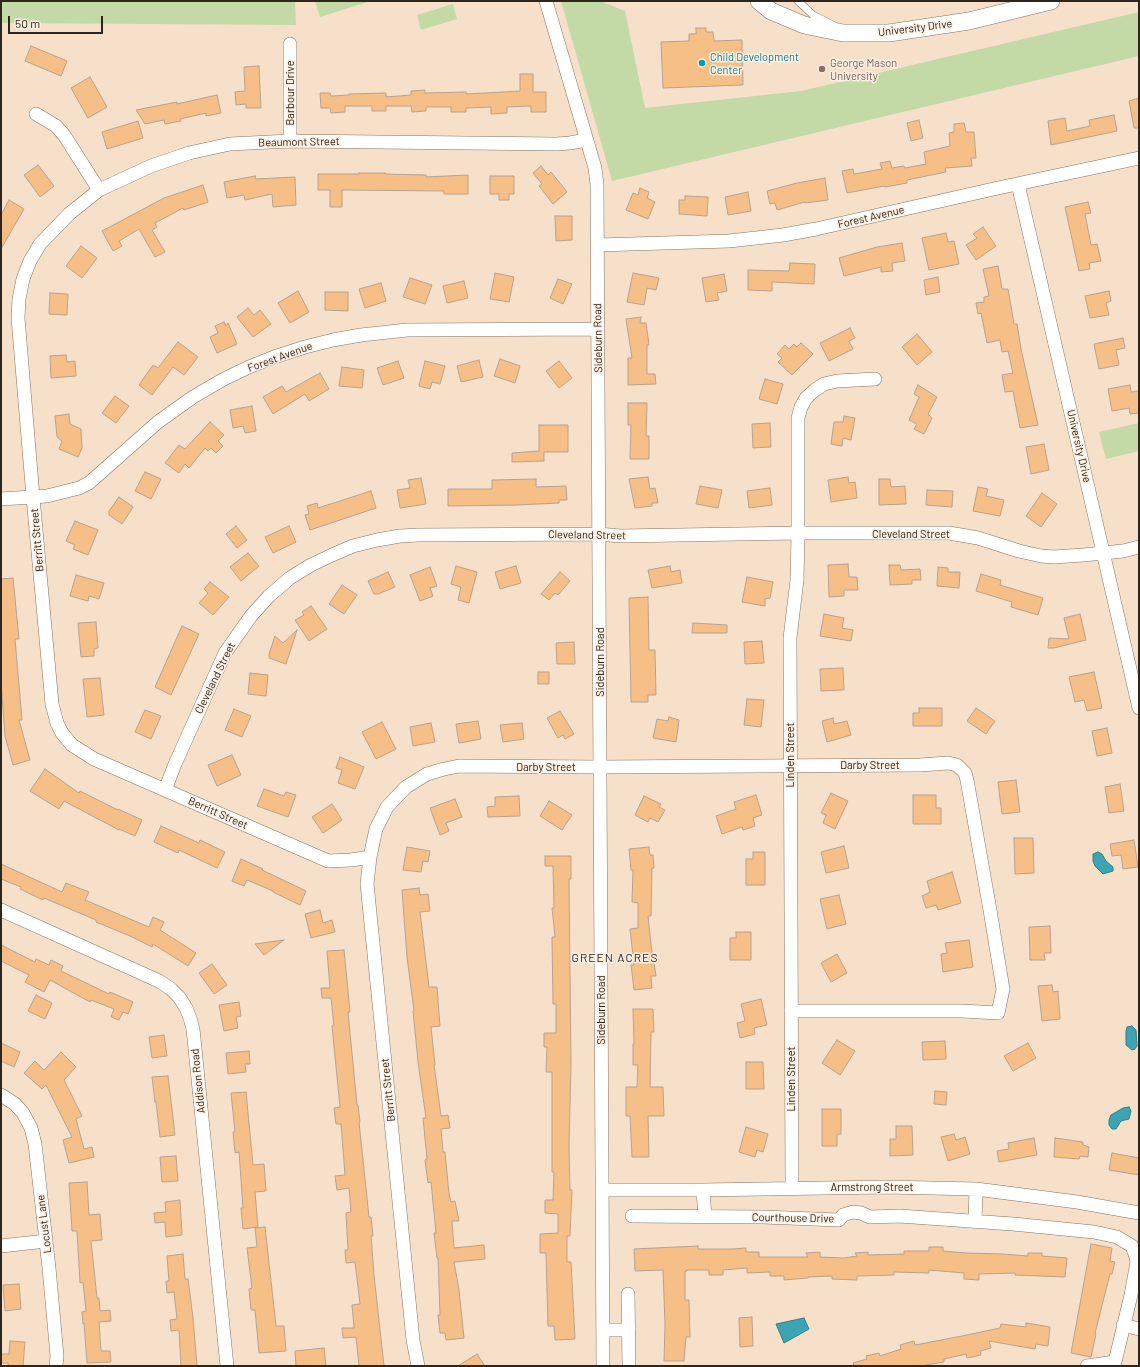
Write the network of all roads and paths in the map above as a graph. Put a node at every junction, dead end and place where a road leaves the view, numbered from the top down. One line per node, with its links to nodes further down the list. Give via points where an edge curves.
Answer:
1 (546, 1): 8 (street, Sideburn Road)
2 (759, 1): 5 (street, University Drive, via 771,11 804,25 843,33)
3 (798, 1): 5 (lane, via 813,15 833,25)
4 (1047, 1): 5 (street, University Drive, via 969,20 889,33)
5 (872, 33)
6 (290, 44): 9 (street, Barbour Drive)
7 (36, 114): 12 (street, via 56,126 64,135)
8 (586, 140): 9 (street, Beaumont Street, via 557,144); 14 (street, Sideburn Road, via 595,168 597,185)
9 (290, 141): 12 (street, Beaumont Street, via 230,144 189,153 151,166)
10 (1139, 158): 11 (street, Forest Avenue)
11 (1018, 184): 14 (street, Forest Avenue, via 783,235 729,241); 22 (street, University Drive)
12 (99, 190): 13 (street, Beaumont Street, via 69,214)
13 (40, 244): 17 (street, Berritt Street, via 23,279 18,318)
14 (598, 245): 15 (street, Sideburn Road)
15 (598, 329): 17 (street, Forest Avenue, via 407,330 361,335 305,347 249,367 193,397 158,422 89,483 47,496); 20 (street, Sideburn Road)
16 (875, 379): 19 (street, Linden Street, via 824,384 806,398 801,407 798,418)
17 (33, 497): 18 (street, Forest Avenue); 26 (street, Berritt Street, via 52,704 57,723 62,733 81,751)
18 (1, 499)
19 (798, 533): 20 (street, Cleveland Street, via 620,536); 22 (street, Cleveland Street, via 950,533 978,538 1041,556 1083,556); 24 (street, Linden Street, via 797,580 790,638)
20 (599, 534): 25 (street, Sideburn Road); 26 (street, Cleveland Street, via 400,536 353,546 311,565 290,578 269,596 251,616 225,653)
21 (1139, 548): 22 (street, Cleveland Street)
22 (1103, 553): 23 (street, University Drive)
23 (1139, 708)
24 (790, 765): 25 (street, Darby Street); 29 (street, Linden Street); 29 (street, Darby Street, via 948,763 957,765 962,770 967,780 1003,989 998,1013)
25 (600, 767): 27 (street, Darby Street, via 459,766 427,774 406,787 387,807 376,829); 33 (street, Sideburn Road)
26 (165, 790): 27 (street, Berritt Street, via 328,861)
27 (370, 858): 48 (street, Berritt Street, via 367,884 413,1340)
28 (1, 910): 47 (street, Addison Road, via 159,981 171,989 186,1008 193,1029)
29 (791, 1011): 31 (street, Linden Street)
30 (1, 1095): 39 (street, Locust Lane, via 15,1104 31,1128)
31 (792, 1187): 32 (street, Armstrong Street, via 886,1186); 34 (street, Armstrong Street)
32 (976, 1189): 35 (street, Armstrong Street); 38 (street)
33 (602, 1190): 34 (street, Armstrong Street); 44 (street, Sideburn Road)
34 (703, 1190): 37 (street)
35 (1139, 1213)
36 (632, 1216): 37 (street, Courthouse Drive)
37 (705, 1217): 38 (street, Courthouse Drive, via 763,1216 839,1220 843,1215 853,1212 870,1217 899,1216)
38 (975, 1222): 42 (street, Courthouse Drive, via 1094,1232 1126,1241 1132,1246 1137,1262)
39 (46, 1241): 40 (street); 46 (street, Locust Lane)
40 (1, 1246)
41 (628, 1294): 45 (street)
42 (1123, 1325): 43 (street); 51 (street, Courthouse Drive, via 1115,1362)
43 (1139, 1329)
44 (603, 1330): 45 (street); 49 (street, Sideburn Road)
45 (629, 1330): 50 (street)
46 (56, 1366)
47 (227, 1366)
48 (418, 1366)
49 (603, 1366)
50 (629, 1366)
51 (1087, 1366)

